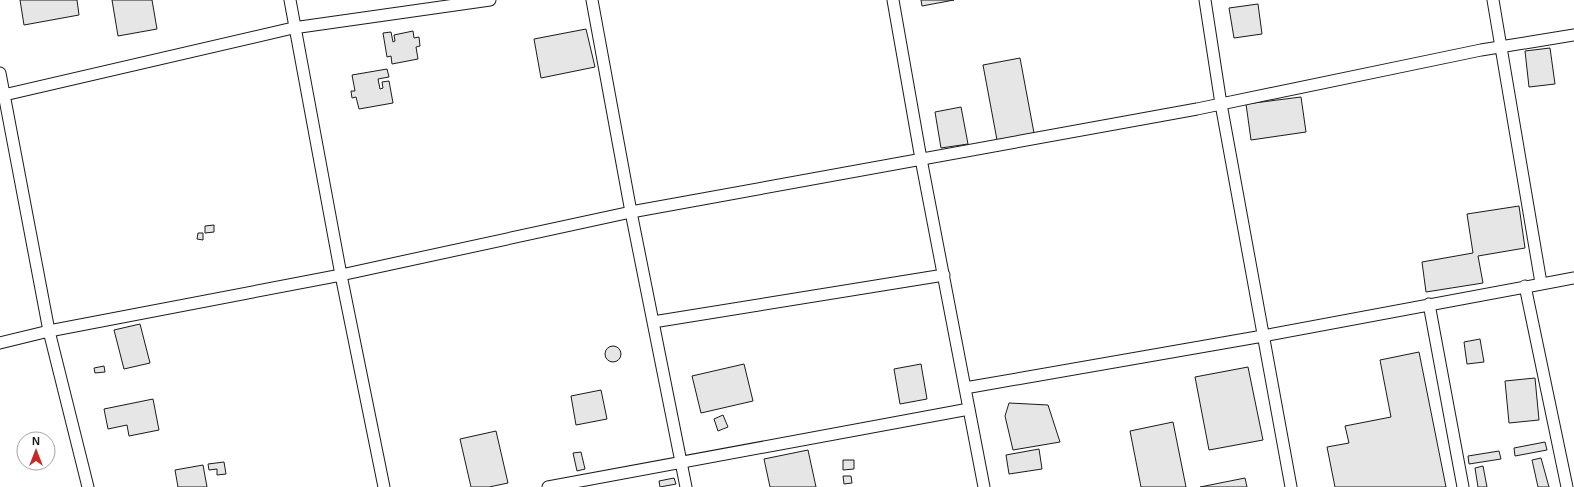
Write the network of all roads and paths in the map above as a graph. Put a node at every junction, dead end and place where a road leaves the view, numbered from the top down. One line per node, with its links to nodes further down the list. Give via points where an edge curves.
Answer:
1 (290, 0): 7 (street)
2 (490, 0): 7 (street)
3 (592, 0): 14 (street)
4 (893, 0): 13 (street)
5 (1205, 0): 12 (street)
6 (1493, 0): 9 (street)
7 (294, 28): 11 (street); 15 (street)
8 (1574, 35): 9 (street)
9 (1501, 46): 12 (street); 18 (street)
10 (0, 73): 11 (street)
11 (2, 96): 22 (street)
12 (1221, 104): 13 (street); 23 (street)
13 (921, 159): 14 (street); 16 (street)
14 (631, 212): 15 (street); 21 (street)
15 (341, 275): 22 (street); 29 (street)
16 (944, 275): 21 (street); 25 (street)
17 (1574, 278): 18 (street)
18 (1541, 283): 19 (street)
19 (1525, 286): 20 (street); 35 (street)
20 (1429, 304): 23 (street); 34 (street)
21 (653, 322): 27 (street)
22 (49, 331): 24 (street); 28 (street)
23 (1264, 336): 25 (street); 33 (street)
24 (0, 343)
25 (966, 388): 26 (street)
26 (969, 410): 27 (street); 32 (street)
27 (681, 461): 30 (street); 31 (street)
28 (88, 487)
29 (384, 487)
30 (548, 487)
31 (686, 487)
32 (984, 487)
33 (1291, 487)
34 (1463, 487)
35 (1567, 487)

